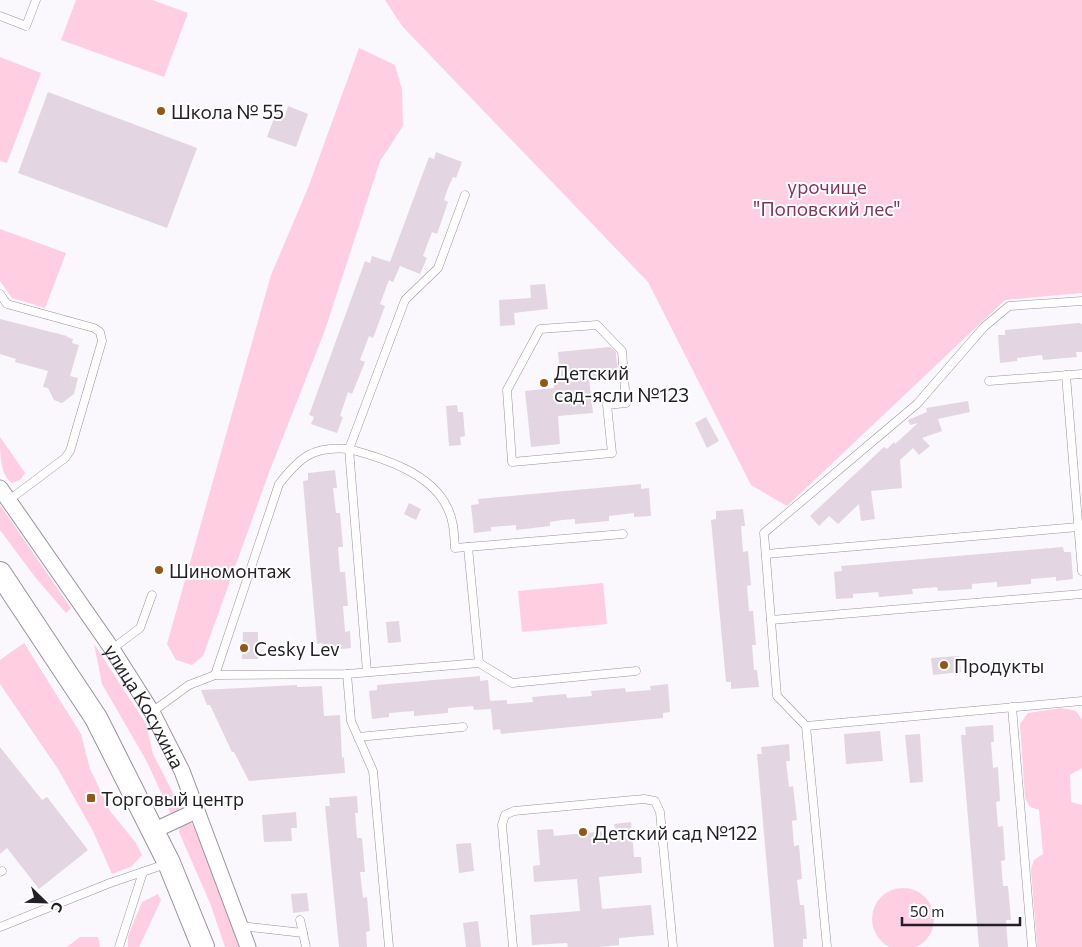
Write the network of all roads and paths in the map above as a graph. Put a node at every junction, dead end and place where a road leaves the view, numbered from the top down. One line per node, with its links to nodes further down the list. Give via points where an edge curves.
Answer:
1 (36, 0): 2 (lane, via 26,26)
2 (0, 16)
3 (465, 195): 10 (lane, via 438,268 405,300)
4 (0, 294): 11 (lane, via 7,304 94,328 100,332 102,341 65,458)
5 (1082, 301): 15 (lane, via 1009,306 984,327 917,404 764,533)
6 (622, 351): 6 (lane, via 626,403 607,405 612,453 512,462 507,390 540,329 597,325)
7 (1082, 374): 8 (lane)
8 (1066, 375): 9 (lane); 12 (lane)
9 (989, 381)
10 (349, 449): 14 (lane, via 394,464 433,488 447,506 453,522 455,548); 24 (lane); 26 (lane, via 312,452 295,464 279,484)
11 (4, 494): 21 (street, улица Косухина)
12 (1078, 528): 15 (lane); 16 (lane)
13 (623, 534): 14 (lane)
14 (468, 548): 22 (lane)
15 (766, 554): 20 (lane)
16 (1082, 571)
17 (3, 583): 34 (main road, via 96,718)
18 (1082, 594): 20 (lane)
19 (152, 596): 21 (lane, via 142,624)
20 (771, 620): 30 (lane, via 777,696)
21 (112, 649): 29 (street, улица Косухина)
22 (479, 663): 23 (lane, via 512,683); 24 (lane)
23 (636, 671)
24 (366, 672): 25 (lane)
25 (347, 674): 26 (lane); 32 (lane, via 351,721)
26 (215, 675): 29 (lane, via 189,685)
27 (1082, 701): 28 (lane)
28 (1012, 706): 30 (lane); 49 (lane)
29 (152, 712): 33 (street, улица Косухина, via 182,771)
30 (806, 726): 48 (lane)
31 (462, 727): 32 (lane)
32 (358, 737): 45 (lane, via 373,771)
33 (196, 810): 34 (street); 38 (street, улица Косухина)
34 (154, 831): 35 (main road)
35 (169, 863): 36 (lane); 42 (main road)
36 (143, 872): 39 (lane); 41 (lane)
37 (300, 920): 40 (lane)
38 (240, 926): 40 (lane); 43 (street, улица Косухина)
39 (0, 927)
40 (303, 933): 44 (lane)
41 (118, 947)
42 (203, 947)
43 (248, 947)
44 (306, 947)
45 (389, 947)
46 (513, 947): 47 (lane, via 502,825 505,815 514,811 644,799 655,801 660,812)
47 (673, 947)
48 (827, 947)
49 (1032, 947)

